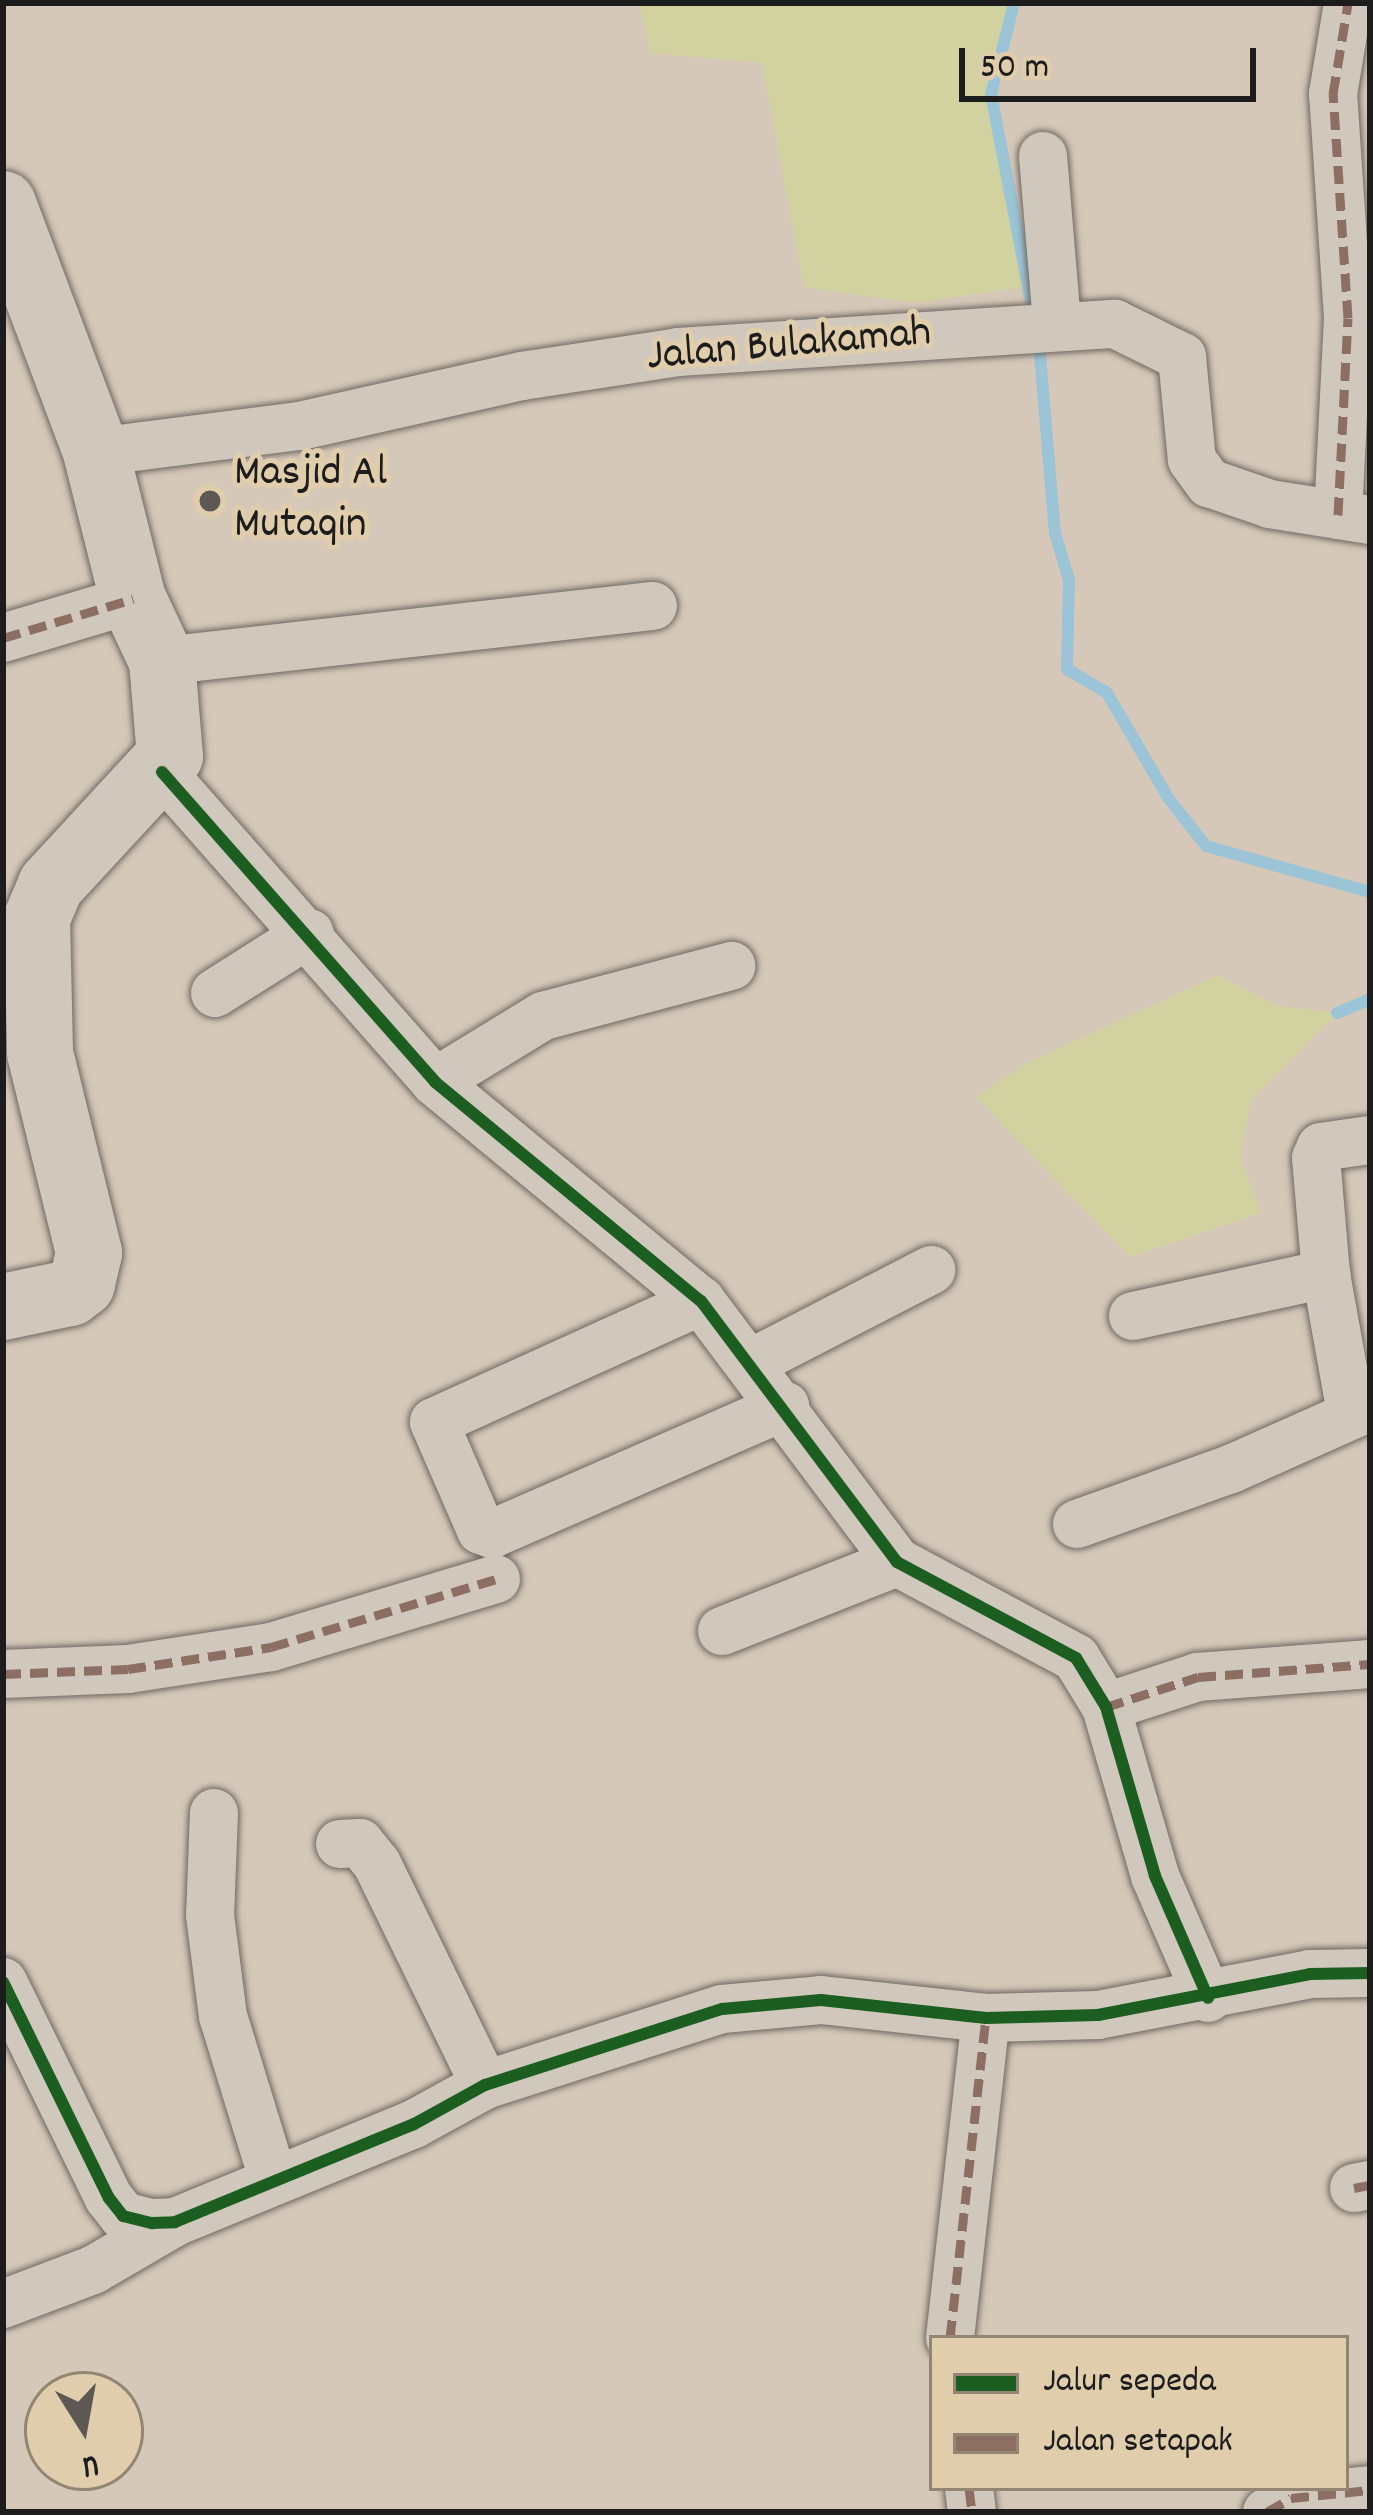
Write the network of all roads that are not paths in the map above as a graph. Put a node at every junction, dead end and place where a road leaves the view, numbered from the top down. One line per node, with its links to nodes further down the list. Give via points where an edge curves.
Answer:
1 (1348, 3): 6 (street, via 1333,94)
2 (1043, 156): 4 (street)
3 (3, 204): 5 (street)
4 (1057, 323): 5 (street, Jalan Bulakamah, via 813,349 678,352 522,376 322,422); 6 (street, Jalan Bulakamah, via 1115,324 1176,347 1191,388 1199,474 1231,493)
5 (96, 452): 7 (street)
6 (1354, 517)
7 (134, 599): 9 (street); 10 (street)
8 (653, 606): 10 (street)
9 (3, 638)
10 (162, 661): 11 (street, via 170,756)
11 (162, 772): 12 (street); 15 (street, via 51,885 33,942)
12 (310, 932): 14 (street); 16 (street)
13 (731, 966): 16 (street, via 543,1016)
14 (215, 993)
15 (22, 1055): 21 (street, via 88,1238 87,1272 52,1300)
16 (435, 1082): 20 (street)
17 (1370, 1140): 19 (street, via 1321,1147 1316,1158)
18 (932, 1270): 23 (street)
19 (1326, 1274): 22 (street); 25 (street)
20 (701, 1301): 23 (street); 24 (street, via 434,1422 482,1530 492,1534)
21 (3, 1307)
22 (1133, 1316)
23 (751, 1363): 24 (street)
24 (785, 1406): 27 (street)
25 (1360, 1410): 26 (street, via 1231,1469)
26 (1077, 1524)
27 (897, 1562): 29 (street); 32 (street, via 1076,1658)
28 (496, 1579): 31 (street, via 271,1647 128,1669)
29 (722, 1631)
30 (1370, 1664): 32 (street, via 1198,1677)
31 (3, 1674)
32 (1106, 1707): 37 (street, via 1155,1876)
33 (214, 1813): 40 (street, via 210,1915 223,2016)
34 (340, 1844): 39 (street, via 360,1843 377,1864)
35 (1370, 1973): 37 (street, via 1310,1974)
36 (3, 1982): 41 (street, via 109,2198 135,2221)
37 (1208, 1998): 38 (street, via 1098,2015)
38 (986, 2018): 39 (street, via 820,2000 745,2006 660,2025); 43 (street)
39 (485, 2085): 40 (street, via 414,2124)
40 (273, 2179): 41 (street)
41 (175, 2222): 42 (street, via 93,2270)
42 (3, 2304)
43 (950, 2335)
44 (1370, 2490): 45 (street, via 1291,2498)
45 (1267, 2512)

